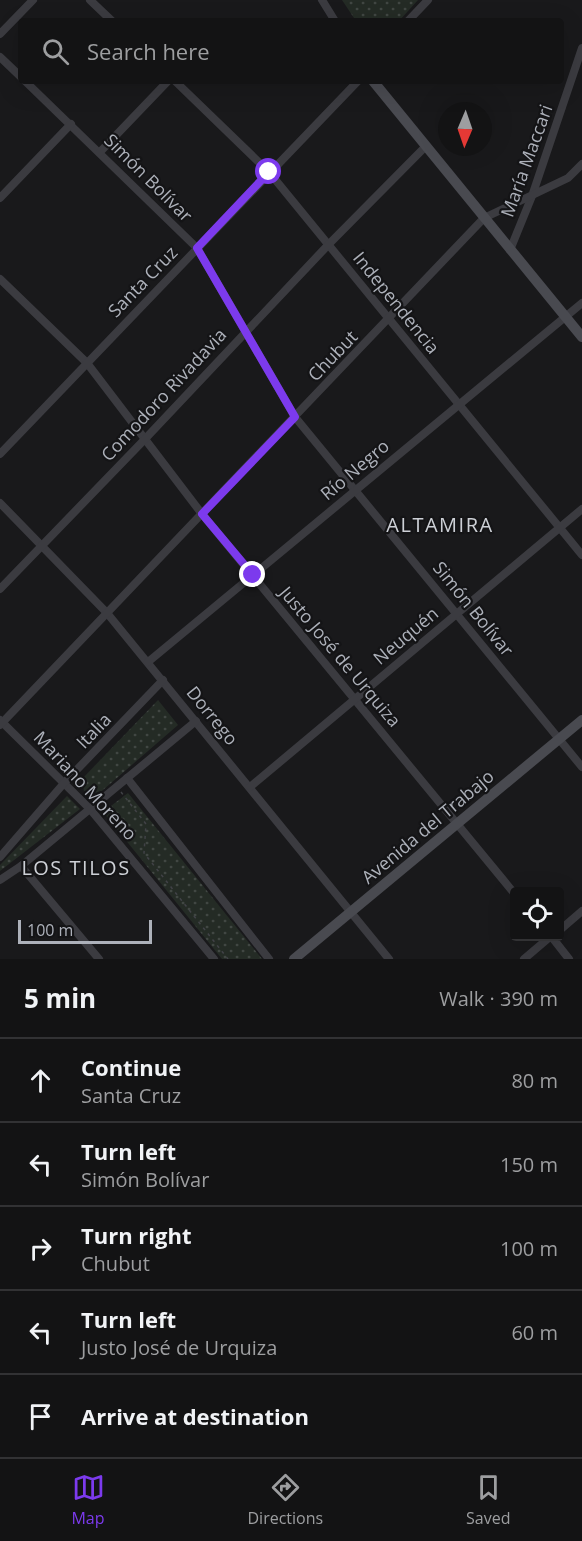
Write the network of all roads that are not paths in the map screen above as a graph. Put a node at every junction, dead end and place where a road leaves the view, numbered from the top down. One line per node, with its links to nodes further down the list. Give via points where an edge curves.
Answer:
1 (33, 0): 8 (street)
2 (90, 0): 5 (street)
3 (322, 0): 6 (street)
4 (428, 0): 7 (street)
5 (109, 18)
6 (333, 18)
7 (411, 18)
8 (0, 34)
9 (582, 48): 22 (street, María Maccari)
10 (1, 59): 11 (street)
11 (18, 74)
12 (28, 84): 17 (street, Simón Bolívar)
13 (165, 84): 19 (street)
14 (178, 84): 21 (street, Independencia)
15 (355, 84): 21 (street, Santa Cruz)
16 (375, 84): 18 (main road)
17 (71, 124): 19 (street, Simón Bolívar); 23 (street)
18 (426, 146): 24 (main road); 25 (street, Comodoro Rivadavia)
19 (100, 152): 26 (street, Simón Bolívar)
20 (582, 164): 22 (street, Chubut, via 568,178)
21 (269, 172): 25 (street, Independencia); 26 (street, Santa Cruz)
22 (532, 196): 24 (street, Chubut); 27 (street, María Maccari)
23 (0, 198)
24 (484, 218): 27 (main road); 31 (street, Chubut)
25 (329, 244): 31 (street, Independencia); 32 (street, Comodoro Rivadavia)
26 (197, 248): 32 (street, Simón Bolívar); 34 (street, Santa Cruz)
27 (510, 249): 30 (main road)
28 (0, 279): 34 (street, Justo José de Urquiza)
29 (582, 303): 30 (street, Río Negro)
30 (565, 316): 33 (main road); 35 (street, Río Negro)
31 (390, 317): 35 (street, Independencia); 36 (street, Chubut)
32 (245, 331): 36 (street, Simón Bolívar); 37 (street, Comodoro Rivadavia)
33 (582, 337)
34 (87, 363): 37 (street, Justo José de Urquiza); 38 (street, Santa Cruz)
35 (458, 405): 39 (street, Río Negro); 43 (street, Independencia)
36 (295, 417): 39 (street, Simón Bolívar); 42 (street, Chubut)
37 (145, 439): 42 (street, Justo José de Urquiza); 44 (street, Comodoro Rivadavia)
38 (0, 454)
39 (356, 489): 46 (street, Río Negro); 49 (street, Simón Bolívar)
40 (0, 503): 44 (street, Dorrego)
41 (582, 509): 43 (street, Neuquén)
42 (202, 514): 46 (street, Justo José de Urquiza); 48 (street, Chubut)
43 (560, 527): 45 (street, Independencia); 49 (street, Neuquén)
44 (41, 545): 47 (street, Comodoro Rivadavia); 48 (street, Dorrego)
45 (582, 555)
46 (253, 575): 50 (street, Río Negro); 52 (street, Justo José de Urquiza)
47 (0, 588)
48 (107, 613): 50 (street, Dorrego); 55 (street, Chubut)
49 (457, 613): 52 (street, Neuquén); 56 (street, Simón Bolívar)
50 (148, 662): 51 (street, Dorrego)
51 (163, 680): 54 (street, Dorrego); 59 (street, Italia)
52 (355, 699): 60 (street, Neuquén); 62 (street, Justo José de Urquiza)
53 (582, 720): 56 (main road, Avenida del Trabajo)
54 (196, 721): 58 (street); 60 (street, Dorrego)
55 (1, 722): 59 (street, Mariano Moreno)
56 (559, 740): 57 (street, Simón Bolívar); 62 (main road, Avenida del Trabajo)
57 (582, 767)
58 (128, 778): 61 (street); 74 (street, Mariano Moreno)
59 (65, 782): 61 (street, Mariano Moreno); 63 (street, Italia)
60 (250, 787): 68 (street, Dorrego)
61 (90, 809): 64 (street); 73 (street, Mariano Moreno)
62 (457, 824): 66 (street, Justo José de Urquiza); 68 (main road, Avenida del Trabajo)
63 (0, 857)
64 (21, 866): 65 (street); 72 (street)
65 (0, 880)
66 (510, 888)
67 (582, 911): 69 (street)
68 (350, 912): 75 (main road, Avenida del Trabajo); 76 (street, Dorrego)
69 (564, 927)
70 (546, 941): 77 (street)
71 (554, 941): 78 (street)
72 (99, 959)
73 (214, 959)
74 (269, 959)
75 (294, 959)
76 (389, 959)
77 (524, 959)
78 (569, 959)

